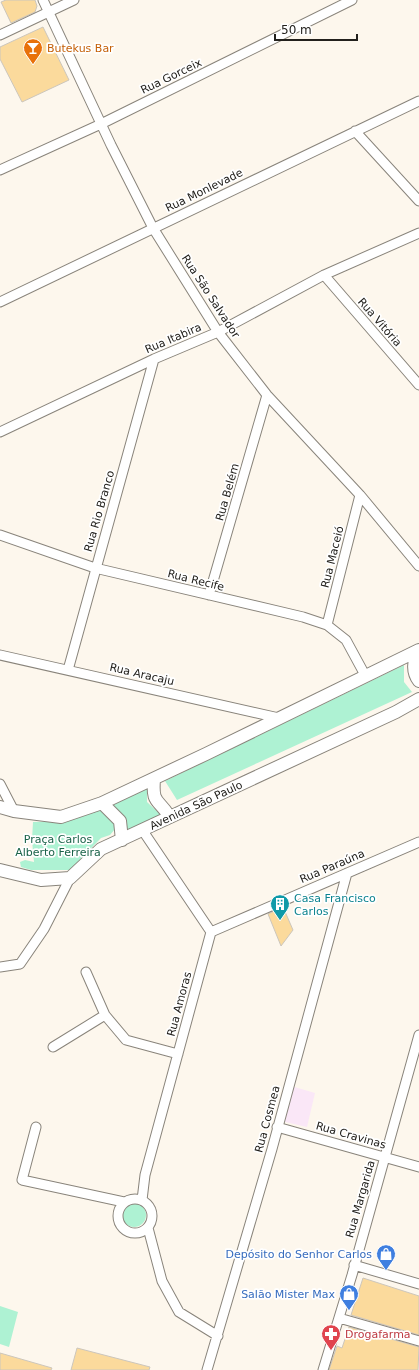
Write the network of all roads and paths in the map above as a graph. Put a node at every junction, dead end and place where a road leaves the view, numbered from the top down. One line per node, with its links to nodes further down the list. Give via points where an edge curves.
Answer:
1 (43, 0): 4 (street, Rua São Salvador)
2 (74, 0): 4 (street)
3 (352, 0): 7 (street, Rua Gorceix)
4 (48, 12): 5 (street); 7 (street, Rua São Salvador)
5 (0, 35)
6 (419, 101): 8 (street, Rua Monlevade)
7 (101, 124): 9 (street, Rua Gorceix); 11 (street, Rua São Salvador)
8 (355, 131): 10 (street); 11 (street, Rua Monlevade)
9 (0, 170)
10 (419, 201)
11 (153, 228): 14 (street, Rua Monlevade); 15 (street, Rua São Salvador)
12 (419, 233): 13 (street, Rua Itabira)
13 (324, 275): 15 (street, Rua Itabira); 17 (street, Rua Vitória)
14 (0, 302)
15 (218, 332): 16 (street, Rua Itabira); 18 (street, Rua São Salvador)
16 (154, 359): 19 (street, Rua Itabira); 23 (street, Rua Rio Branco)
17 (419, 385)
18 (267, 395): 20 (street, Rua São Salvador); 24 (street, Rua Belém)
19 (0, 432)
20 (360, 496): 22 (street, Rua São Salvador); 25 (street, Rua Maceió)
21 (0, 535): 23 (street, Rua Recife)
22 (419, 566)
23 (95, 568): 24 (street, Rua Recife); 28 (street, Rua Rio Branco)
24 (209, 595): 25 (street, Rua Recife)
25 (327, 625): 29 (street, Rua Recife, via 346,640)
26 (419, 650): 29 (street); 30 (street, via 414,669)
27 (0, 655): 28 (street, Rua Aracaju)
28 (68, 670): 32 (street, Rua Aracaju)
29 (366, 675): 32 (street)
30 (419, 681)
31 (419, 699): 38 (street, Avenida São Paulo, via 396,712)
32 (279, 718): 33 (street)
33 (154, 779): 35 (street); 38 (street, via 156,803)
34 (0, 784): 37 (street)
35 (102, 802): 37 (street, via 61,816); 40 (street, via 120,821)
36 (0, 807): 37 (street)
37 (14, 811)
38 (169, 816): 39 (street, Avenida São Paulo)
39 (143, 831): 40 (street, Avenida São Paulo); 45 (street)
40 (122, 840): 44 (street, Avenida São Paulo, via 101,849)
41 (419, 842): 43 (street, Rua Paraúna)
42 (0, 870): 44 (street, via 41,880)
43 (347, 873): 45 (street, Rua Paraúna); 53 (street, Rua Cosmea)
44 (70, 878): 46 (street, Avenida São Paulo, via 44,929 20,964)
45 (211, 932): 51 (street, Rua Amoras)
46 (0, 967)
47 (86, 972): 48 (street)
48 (105, 1015): 50 (street); 51 (street, via 126,1040)
49 (419, 1034): 54 (street, Rua Margarida)
50 (53, 1047)
51 (178, 1054): 56 (street, Rua Amoras, via 145,1175)
52 (36, 1127): 57 (street, via 22,1180)
53 (277, 1127): 54 (street, Rua Cravinas); 62 (street, Rua Cosmea)
54 (384, 1157): 55 (street, Rua Cravinas); 59 (street, Rua Margarida)
55 (419, 1167)
56 (142, 1200): 57 (street); 58 (street, via 150,1207 152,1213)
57 (124, 1202): 58 (street, via 118,1212 122,1228 131,1233)
58 (148, 1228): 62 (street, via 162,1281 179,1312)
59 (354, 1265): 60 (street); 61 (street, Rua Margarida)
60 (419, 1284)
61 (339, 1318): 63 (street); 65 (street, Rua Margarida)
62 (218, 1336): 64 (street, Rua Cosmea)
63 (419, 1341)
64 (208, 1370)
65 (323, 1370)

